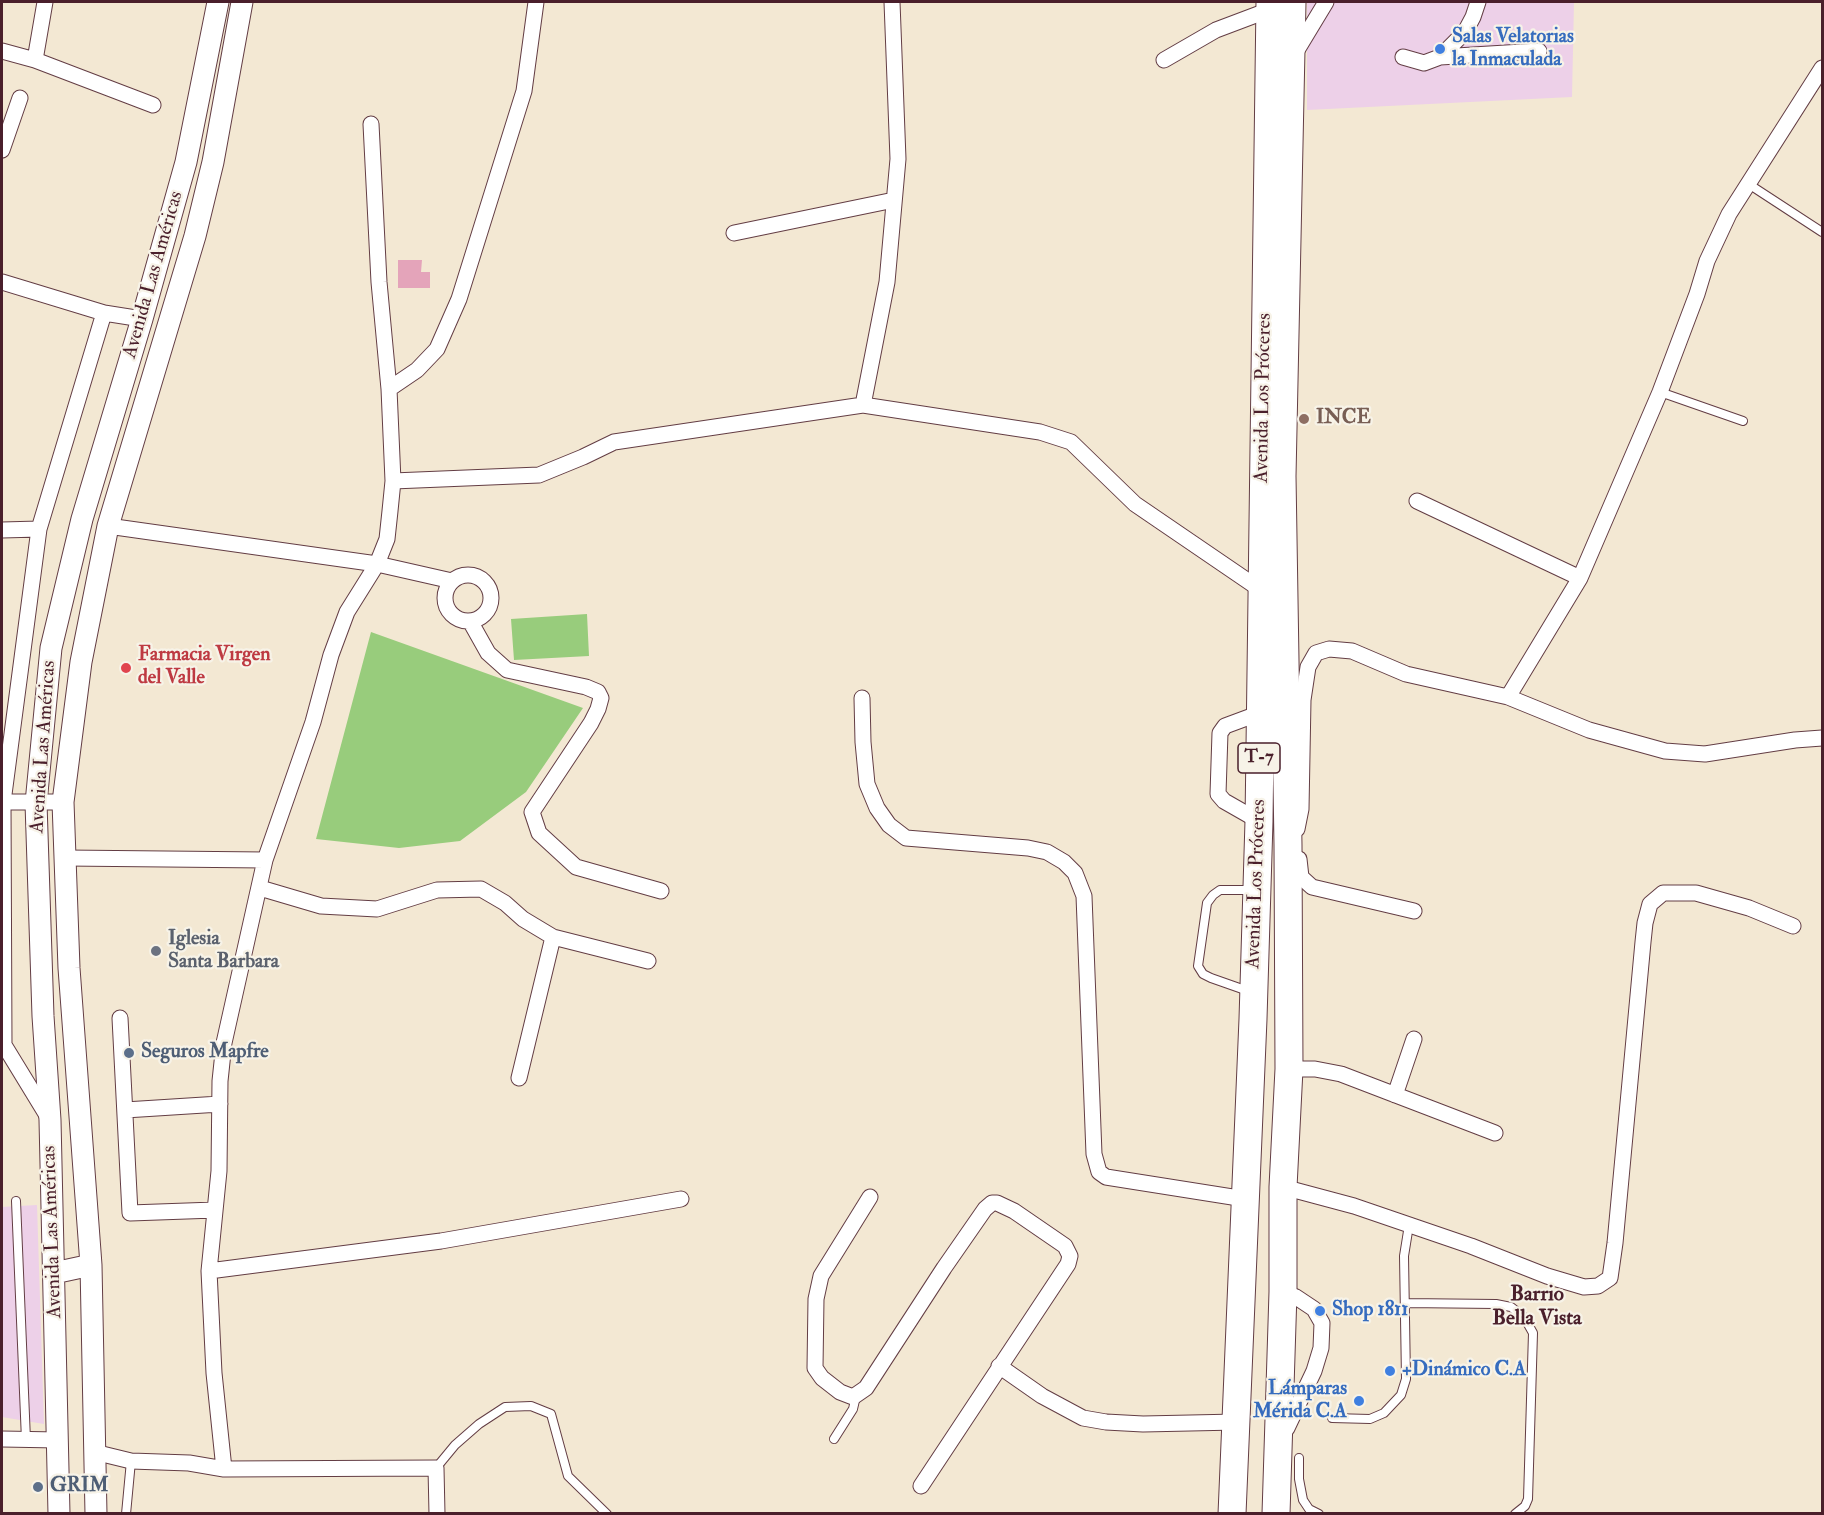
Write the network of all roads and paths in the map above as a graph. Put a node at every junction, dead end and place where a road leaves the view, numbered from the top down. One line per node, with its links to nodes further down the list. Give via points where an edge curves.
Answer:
1 (45, 2): 14 (street)
2 (218, 2): 28 (street, Avenida Las Américas, via 186,162)
3 (242, 2): 35 (street, Avenida Las Américas, via 213,162 195,236)
4 (536, 2): 29 (street, via 524,91 459,299 437,349 417,370)
5 (892, 2): 23 (street, via 898,159)
6 (1478, 2): 7 (street); 13 (street, via 1465,32)
7 (1483, 2)
8 (1277, 4): 15 (street, via 1216,30); 16 (highway, Avenida Los Próceres / T-7); 41 (highway, Avenida Los Próceres / T-7)
9 (1323, 4): 16 (street)
10 (2, 51): 14 (street)
11 (1539, 51): 13 (street)
12 (1403, 57): 13 (street, via 1424,63)
13 (1440, 57)
14 (35, 60): 19 (street)
15 (1164, 60)
16 (1289, 63): 51 (highway, Avenida Los Próceres / T-7, via 1282,476)
17 (1822, 68): 22 (street)
18 (20, 98): 21 (street)
19 (153, 105)
20 (371, 124): 29 (street)
21 (2, 150)
22 (1748, 183): 24 (lane); 30 (street, via 1707,261)
23 (894, 200): 25 (street); 31 (street, via 887,282)
24 (1822, 232)
25 (734, 233)
26 (2, 282): 27 (street)
27 (104, 313): 28 (street); 36 (street)
28 (142, 319): 49 (street, Avenida Las Américas, via 82,519 51,648)
29 (389, 389): 33 (street)
30 (1660, 392): 32 (lane); 39 (street)
31 (863, 405): 33 (street, via 614,441 539,475); 41 (street, via 1040,432 1071,442 1136,504)
32 (1743, 421)
33 (393, 481): 38 (street, via 387,539)
34 (1417, 501): 39 (street)
35 (108, 526): 38 (street); 48 (street, Avenida Las Américas, via 81,662)
36 (39, 529): 37 (street); 47 (street)
37 (2, 530)
38 (377, 564): 40 (street); 53 (street, via 347,612)
39 (1580, 578): 43 (street)
40 (452, 581): 42 (street, via 447,588 446,604 455,617); 42 (street, via 466,574 488,584 492,600 489,608)
41 (1261, 590): 45 (highway, Avenida Los Próceres / T-7)
42 (470, 621): 56 (street, via 488,653 507,670 586,687 598,692 601,698 591,723 532,812 539,833 576,867)
43 (1508, 697): 46 (street, via 1589,730 1665,751 1705,754); 51 (street, via 1406,674 1352,651 1329,649 1316,653 1308,667 1303,700 1301,808 1299,825)
44 (862, 698): 75 (street, via 867,784 889,825 906,838 1047,852 1075,873 1084,896 1094,1154 1099,1173)
45 (1260, 713): 50 (highway, Avenida Los Próceres / T-7); 50 (street, via 1225,726 1220,733 1218,794)
46 (1822, 738)
47 (2, 802): 49 (street); 61 (street)
48 (63, 802): 49 (street); 52 (street, Avenida Las Américas)
49 (36, 803): 70 (street, Avenida Las Américas)
50 (1259, 821): 55 (highway, Avenida Los Próceres / T-7)
51 (1291, 840): 57 (street, via 1301,877 1312,887); 65 (highway, Avenida Los Próceres / T-7)
52 (65, 858): 53 (street); 79 (street, Avenida Las Américas, via 69,968)
53 (265, 860): 54 (street)
54 (260, 888): 59 (street, via 321,906 377,909 437,890 481,890); 68 (street, via 224,1044)
55 (1256, 890): 62 (highway, Avenida Los Próceres / T-7); 62 (lane, via 1220,890 1213,895 1207,903 1198,966 1210,978)
56 (661, 891)
57 (1414, 911)
58 (1793, 926): 78 (street, via 1749,908 1696,894 1663,893 1650,904 1644,923 1610,1278 1598,1286 1584,1287)
59 (553, 937): 60 (street); 66 (street)
60 (648, 961)
61 (3, 966): 70 (street, via 4,1045)
62 (1254, 993): 75 (highway, Avenida Los Próceres / T-7)
63 (120, 1018): 69 (street)
64 (1414, 1039): 67 (street)
65 (1289, 1069): 67 (street, via 1341,1074); 72 (highway, Avenida Los Próceres / T-7)
66 (519, 1078)
67 (1395, 1095): 71 (street)
68 (219, 1104): 69 (street); 77 (street)
69 (125, 1110): 77 (street, via 130,1213)
70 (50, 1119): 81 (street, Avenida Las Américas)
71 (1495, 1133)
72 (1283, 1187): 78 (street); 82 (highway, Avenida Los Próceres / T-7)
73 (870, 1197): 85 (street, via 821,1276 816,1299 815,1368 840,1392)
74 (681, 1199): 80 (street, via 441,1240)
75 (1245, 1199): 87 (highway, Avenida Los Próceres / T-7)
76 (16, 1201): 91 (lane)
77 (215, 1210): 80 (street)
78 (1409, 1225): 83 (lane, via 1404,1256)
79 (91, 1265): 81 (street); 93 (street, Avenida Las Américas)
80 (209, 1271): 97 (street)
81 (54, 1273): 92 (street, Avenida Las Américas)
82 (1283, 1292): 90 (highway, Avenida Los Próceres / T-7); 90 (street, via 1314,1309 1322,1323 1314,1371)
83 (1405, 1303): 86 (lane, via 1406,1379 1401,1395 1384,1413 1370,1419); 107 (lane, via 1511,1307 1524,1317 1533,1333 1528,1498)
84 (999, 1366): 85 (street, via 1070,1256 1065,1246 1014,1211 992,1203 944,1268 866,1388); 87 (street, via 1051,1402 1083,1418 1143,1424); 98 (street)
85 (856, 1396): 89 (lane, via 853,1409)
86 (1332, 1418)
87 (1237, 1422): 104 (highway, Avenida Los Próceres / T-7)
88 (2, 1439): 91 (street)
89 (834, 1439)
90 (1278, 1439): 105 (highway, Avenida Los Próceres / T-7)
91 (26, 1440): 92 (street)
92 (58, 1440): 99 (street, Avenida Las Américas)
93 (94, 1452): 95 (street); 100 (street, Avenida Las Américas)
94 (1299, 1458): 106 (lane, via 1303,1500)
95 (131, 1461): 97 (street); 101 (lane)
96 (436, 1468): 97 (street); 102 (street); 103 (lane, via 455,1445 504,1407 531,1406 551,1414 568,1476)
97 (224, 1469)
98 (921, 1486)
99 (59, 1514)
100 (96, 1514)
101 (126, 1514)
102 (437, 1514)
103 (607, 1514)
104 (1232, 1514)
105 (1276, 1514)
106 (1319, 1514)
107 (1515, 1514)

